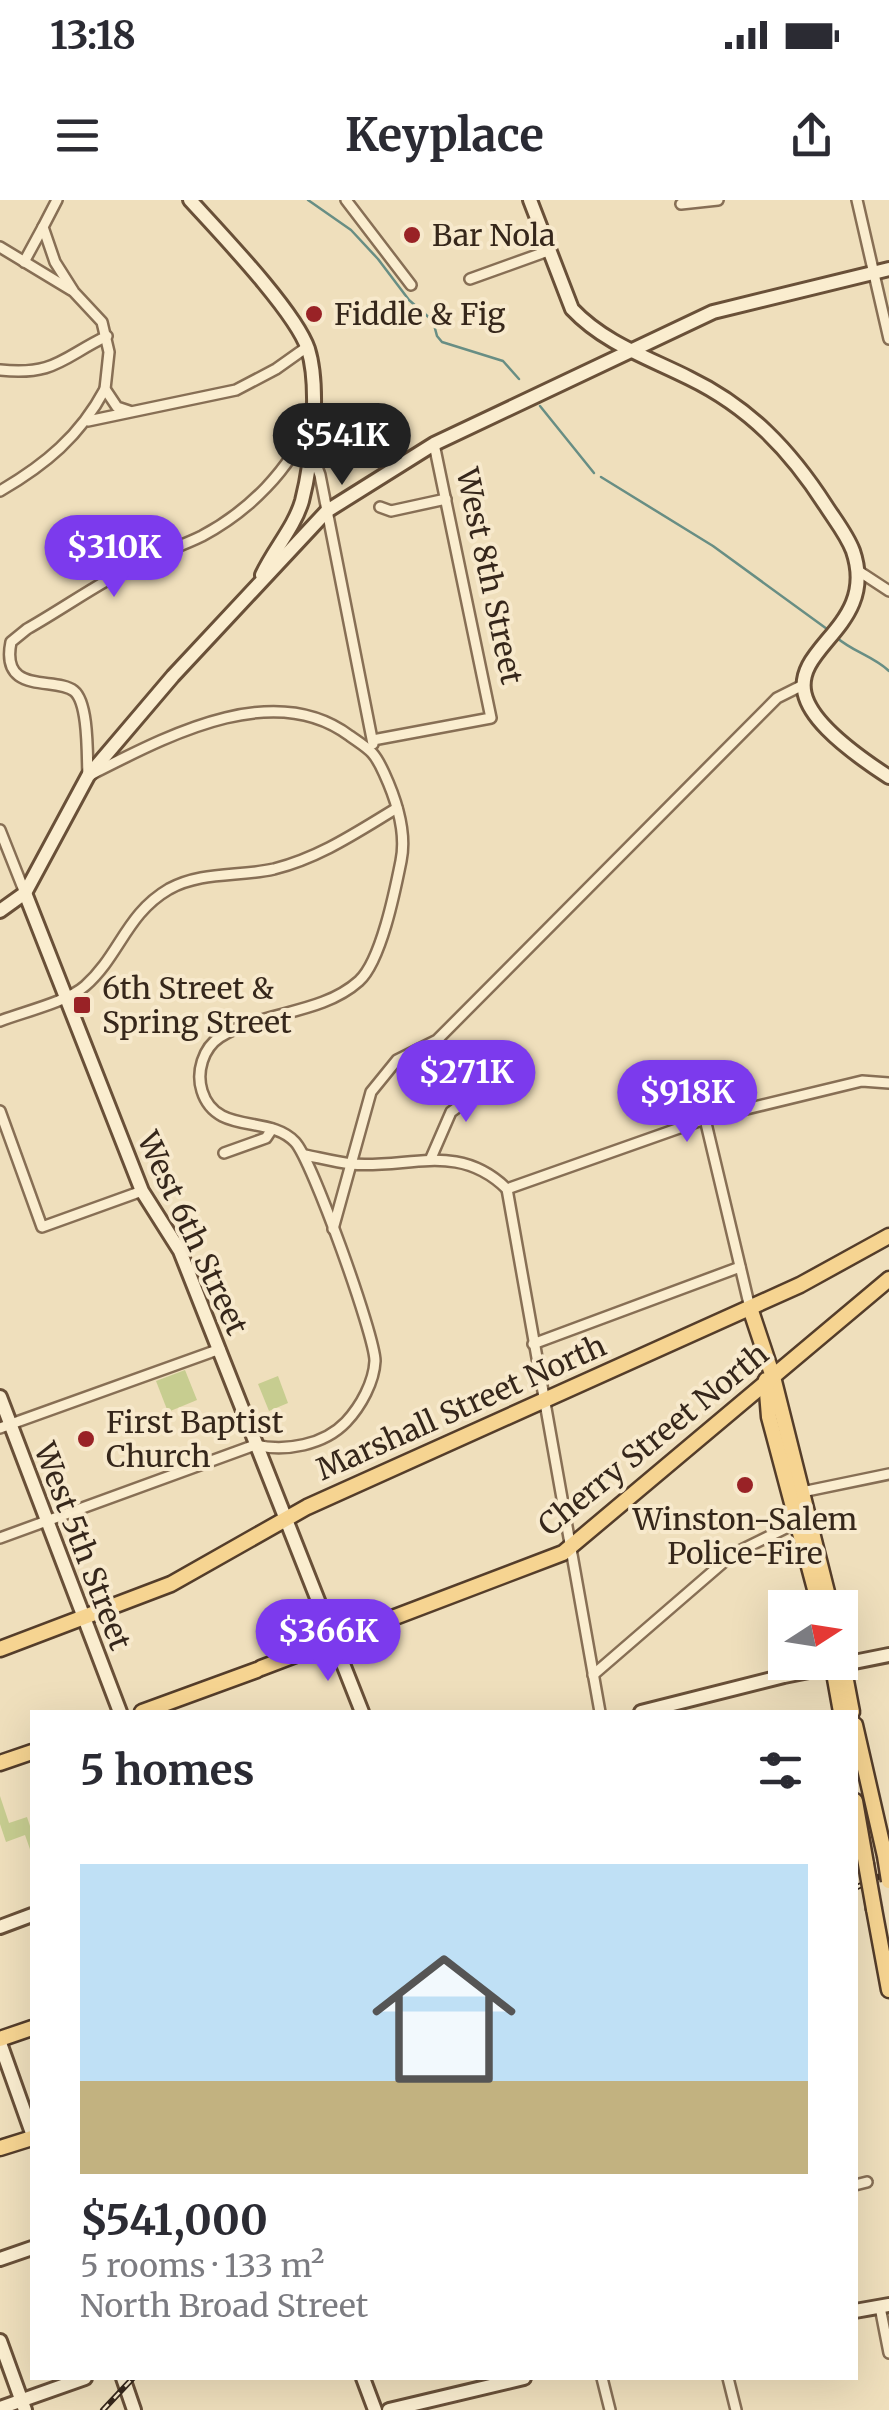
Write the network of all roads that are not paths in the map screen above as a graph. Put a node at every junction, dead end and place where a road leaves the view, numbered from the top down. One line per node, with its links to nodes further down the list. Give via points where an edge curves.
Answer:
1 (57, 200): 8 (street)
2 (190, 200): 19 (main road, via 286,312)
3 (346, 200): 15 (street)
4 (530, 200): 10 (main road)
5 (718, 200): 7 (street)
6 (857, 200): 13 (street)
7 (681, 204)
8 (43, 227): 11 (street); 16 (street)
9 (0, 248): 11 (street)
10 (548, 252): 14 (street); 20 (main road, via 572,309)
11 (24, 262): 16 (street)
12 (889, 270): 13 (main road)
13 (874, 273): 18 (street); 20 (main road, via 713,312)
14 (470, 279)
15 (410, 285)
16 (74, 292): 17 (street)
17 (107, 336): 21 (street, via 52,367); 22 (street)
18 (889, 339)
19 (307, 347): 23 (street, via 236,390); 25 (main road)
20 (627, 351): 26 (main road); 32 (main road, via 712,390 768,432 837,523)
21 (0, 370)
22 (104, 389): 23 (street); 24 (street)
23 (129, 411): 24 (street)
24 (88, 421): 28 (street)
25 (309, 424): 27 (main road); 38 (street, via 243,510 14,639 10,663 22,679 70,688 79,696)
26 (434, 444): 29 (street, West 8th Street); 31 (main road)
27 (310, 450): 31 (street); 33 (main road, via 302,501)
28 (0, 491)
29 (446, 498): 30 (street, via 391,511); 36 (street, West 8th Street, via 491,718)
30 (380, 507)
31 (327, 511): 33 (main road); 36 (street)
32 (857, 570): 34 (street); 35 (main road, via 852,605 806,668)
33 (259, 582): 38 (main road)
34 (889, 591)
35 (803, 685): 39 (main road, via 823,726); 54 (street, via 777,698 438,1040 388,1069 366,1103)
36 (372, 740): 37 (street)
37 (374, 752): 38 (street, via 320,720 240,715 193,727); 40 (street)
38 (88, 776): 42 (main road)
39 (889, 777)
40 (397, 808): 44 (street, via 301,860 174,886 136,915 84,988); 50 (street, via 402,858 365,974 336,996 221,1036 203,1058 200,1086 211,1108 237,1124)
41 (0, 830): 42 (street, West 6th Street)
42 (24, 893): 43 (main road); 44 (main road, West 6th Street)
43 (0, 911)
44 (66, 996): 45 (street); 56 (main road, West 6th Street)
45 (0, 1021)
46 (491, 1083): 53 (street, via 451,1112)
47 (889, 1083): 49 (street, via 862,1080)
48 (0, 1111): 56 (street, via 42,1228)
49 (705, 1119): 55 (street); 59 (street)
50 (272, 1129): 51 (street, via 266,1138); 52 (street, via 293,1139)
51 (224, 1152)
52 (305, 1155): 54 (street); 57 (street)
53 (431, 1158): 54 (street); 55 (street, via 477,1168)
54 (353, 1164): 57 (street)
55 (507, 1189): 62 (street)
56 (142, 1191): 63 (main road, West 6th Street, via 180,1252)
57 (333, 1229): 70 (street, via 375,1357 371,1381 357,1408 315,1442)
58 (889, 1236): 61 (main road, Marshall Street North)
59 (740, 1267): 61 (street); 62 (street)
60 (889, 1279): 64 (main road, Cherry Street North)
61 (750, 1308): 64 (main road); 66 (main road, Marshall Street North)
62 (533, 1344): 66 (street)
63 (220, 1349): 69 (street); 70 (main road, West 6th Street)
64 (770, 1380): 67 (main road, Cherry Street North); 68 (main road); 72 (main road)
65 (0, 1397): 69 (main road, West 5th Street)
66 (544, 1400): 73 (main road, Marshall Street North); 77 (street)
67 (734, 1409): 68 (main road); 77 (main road, Cherry Street North)
68 (769, 1417): 75 (main road)
69 (5, 1426): 74 (main road, West 5th Street)
70 (256, 1445): 73 (main road, West 6th Street); 74 (street)
71 (889, 1474): 72 (street)
72 (802, 1492): 79 (main road)
73 (288, 1517): 80 (main road, Marshall Street North, via 170,1584); 81 (main road, West 6th Street)
74 (48, 1520): 76 (street); 80 (main road, West 5th Street)
75 (799, 1522): 78 (main road); 85 (street, via 733,1554)
76 (0, 1538)
77 (570, 1548): 81 (main road, Cherry Street North); 85 (street)
78 (816, 1590)
79 (826, 1590)
80 (84, 1618): 82 (main road, Marshall Street North); 89 (main road, West 5th Street)
81 (334, 1640): 90 (main road, Cherry Street North); 91 (main road, West 6th Street)
82 (0, 1649)
83 (889, 1655): 84 (main road)
84 (858, 1661)
85 (593, 1674): 92 (street)
86 (768, 1680): 93 (main road)
87 (838, 1680): 94 (main road)
88 (841, 1680): 95 (main road)
89 (119, 1710)
90 (147, 1710)
91 (361, 1710)
92 (600, 1710)
93 (649, 1710)
94 (841, 1710)
95 (851, 1710)
96 (858, 1738): 99 (main road)
97 (30, 1753): 98 (main road)
98 (0, 1763)
99 (879, 1827): 100 (main road); 101 (main road, bridge)
100 (858, 1833): 104 (main road, bridge)
101 (889, 1881)
102 (30, 1917): 103 (main road)
103 (0, 1927)
104 (889, 1990)
105 (30, 2029): 106 (main road)
106 (0, 2041): 107 (main road)
107 (30, 2129)
108 (30, 2136): 109 (main road)
109 (0, 2148)
110 (867, 2182): 111 (street)
111 (858, 2184)
112 (30, 2249): 113 (main road)
113 (0, 2259)
114 (884, 2306): 115 (main road); 117 (street)
115 (858, 2310)
116 (0, 2341): 124 (main road)
117 (889, 2353)
118 (80, 2380): 124 (main road)
119 (124, 2380): 126 (main road)
120 (364, 2380): 127 (main road)
121 (516, 2380): 128 (main road)
122 (602, 2380): 129 (street)
123 (728, 2380): 130 (street)
124 (24, 2405): 125 (main road)
125 (0, 2408)
126 (134, 2410)
127 (375, 2410)
128 (389, 2410)
129 (610, 2410)
130 (736, 2410)

